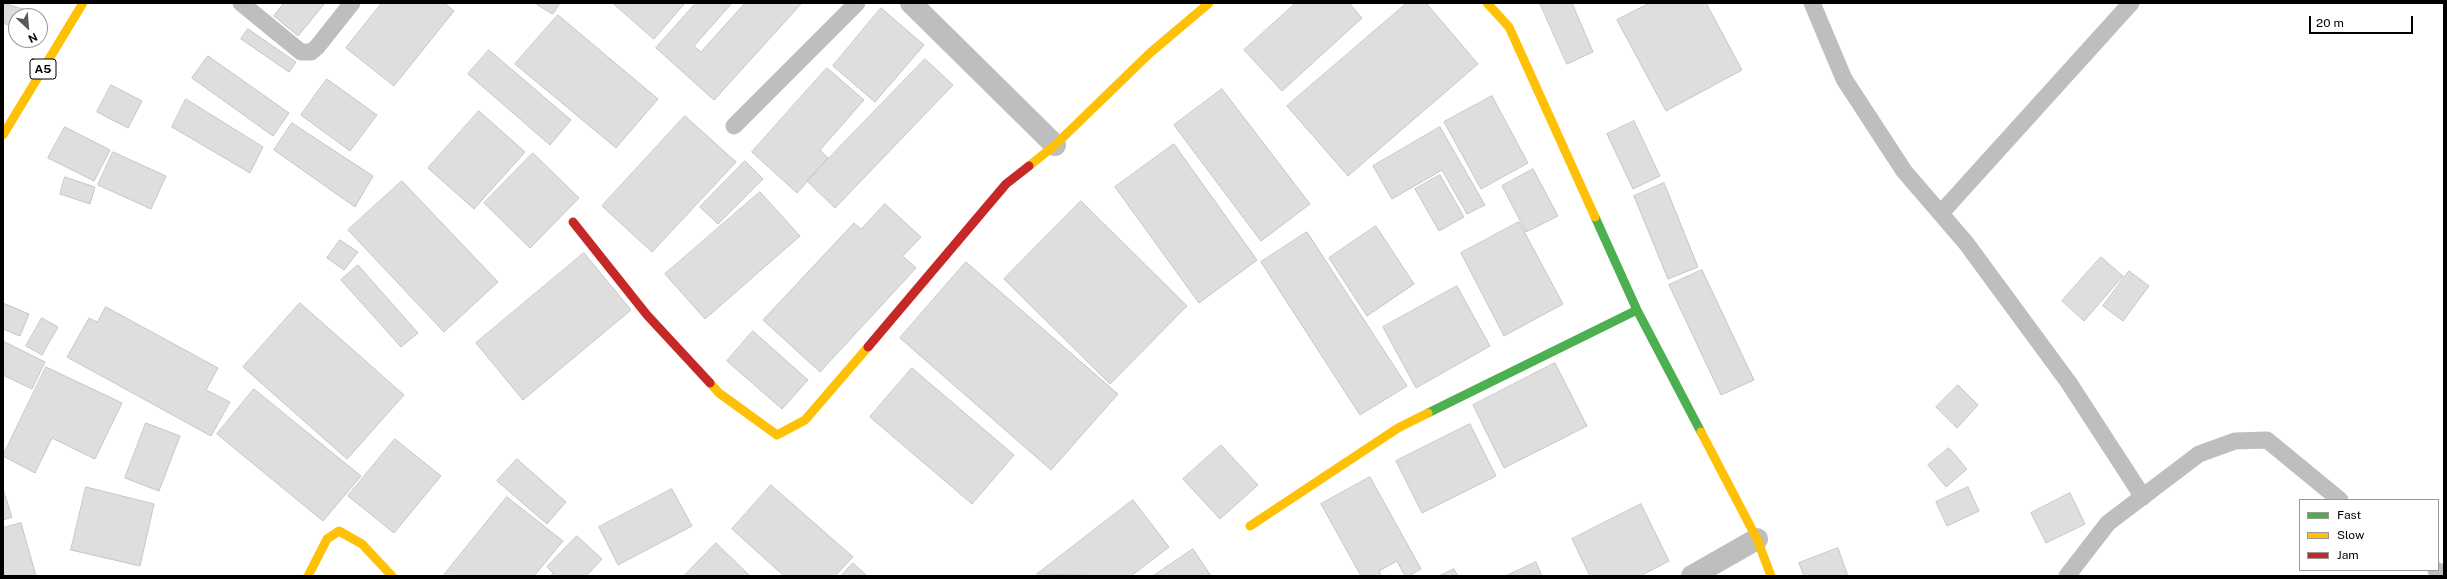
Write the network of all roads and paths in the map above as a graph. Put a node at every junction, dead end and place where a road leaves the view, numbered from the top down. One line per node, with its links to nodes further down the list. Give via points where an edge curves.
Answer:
1 (83, 3): 11 (main road, A5)
2 (241, 3): 3 (lane, via 301,52 311,52)
3 (352, 3)
4 (857, 3): 10 (lane)
5 (911, 3): 12 (street)
6 (1209, 3): 12 (main road, via 1150,53)
7 (1487, 3): 15 (main road, via 1509,27)
8 (1812, 3): 13 (lane, via 1844,79 1904,171)
9 (2131, 3): 13 (lane)
10 (734, 126)
11 (3, 135)
12 (1056, 145): 14 (main road, via 1006,184 805,420 777,435 719,393 647,315)
13 (1941, 213): 16 (lane, via 2069,383)
14 (573, 222)
15 (1637, 310): 18 (main road, via 1398,428); 19 (main road)
16 (2143, 497): 17 (lane, via 2200,454 2235,441 2267,440); 24 (lane, via 2108,523)
17 (2339, 499)
18 (1250, 526)
19 (1757, 538): 22 (street); 23 (main road)
20 (308, 576): 21 (main road, via 327,539 339,530 350,534)
21 (392, 576)
22 (1692, 576)
23 (1771, 576)
24 (2067, 576)

